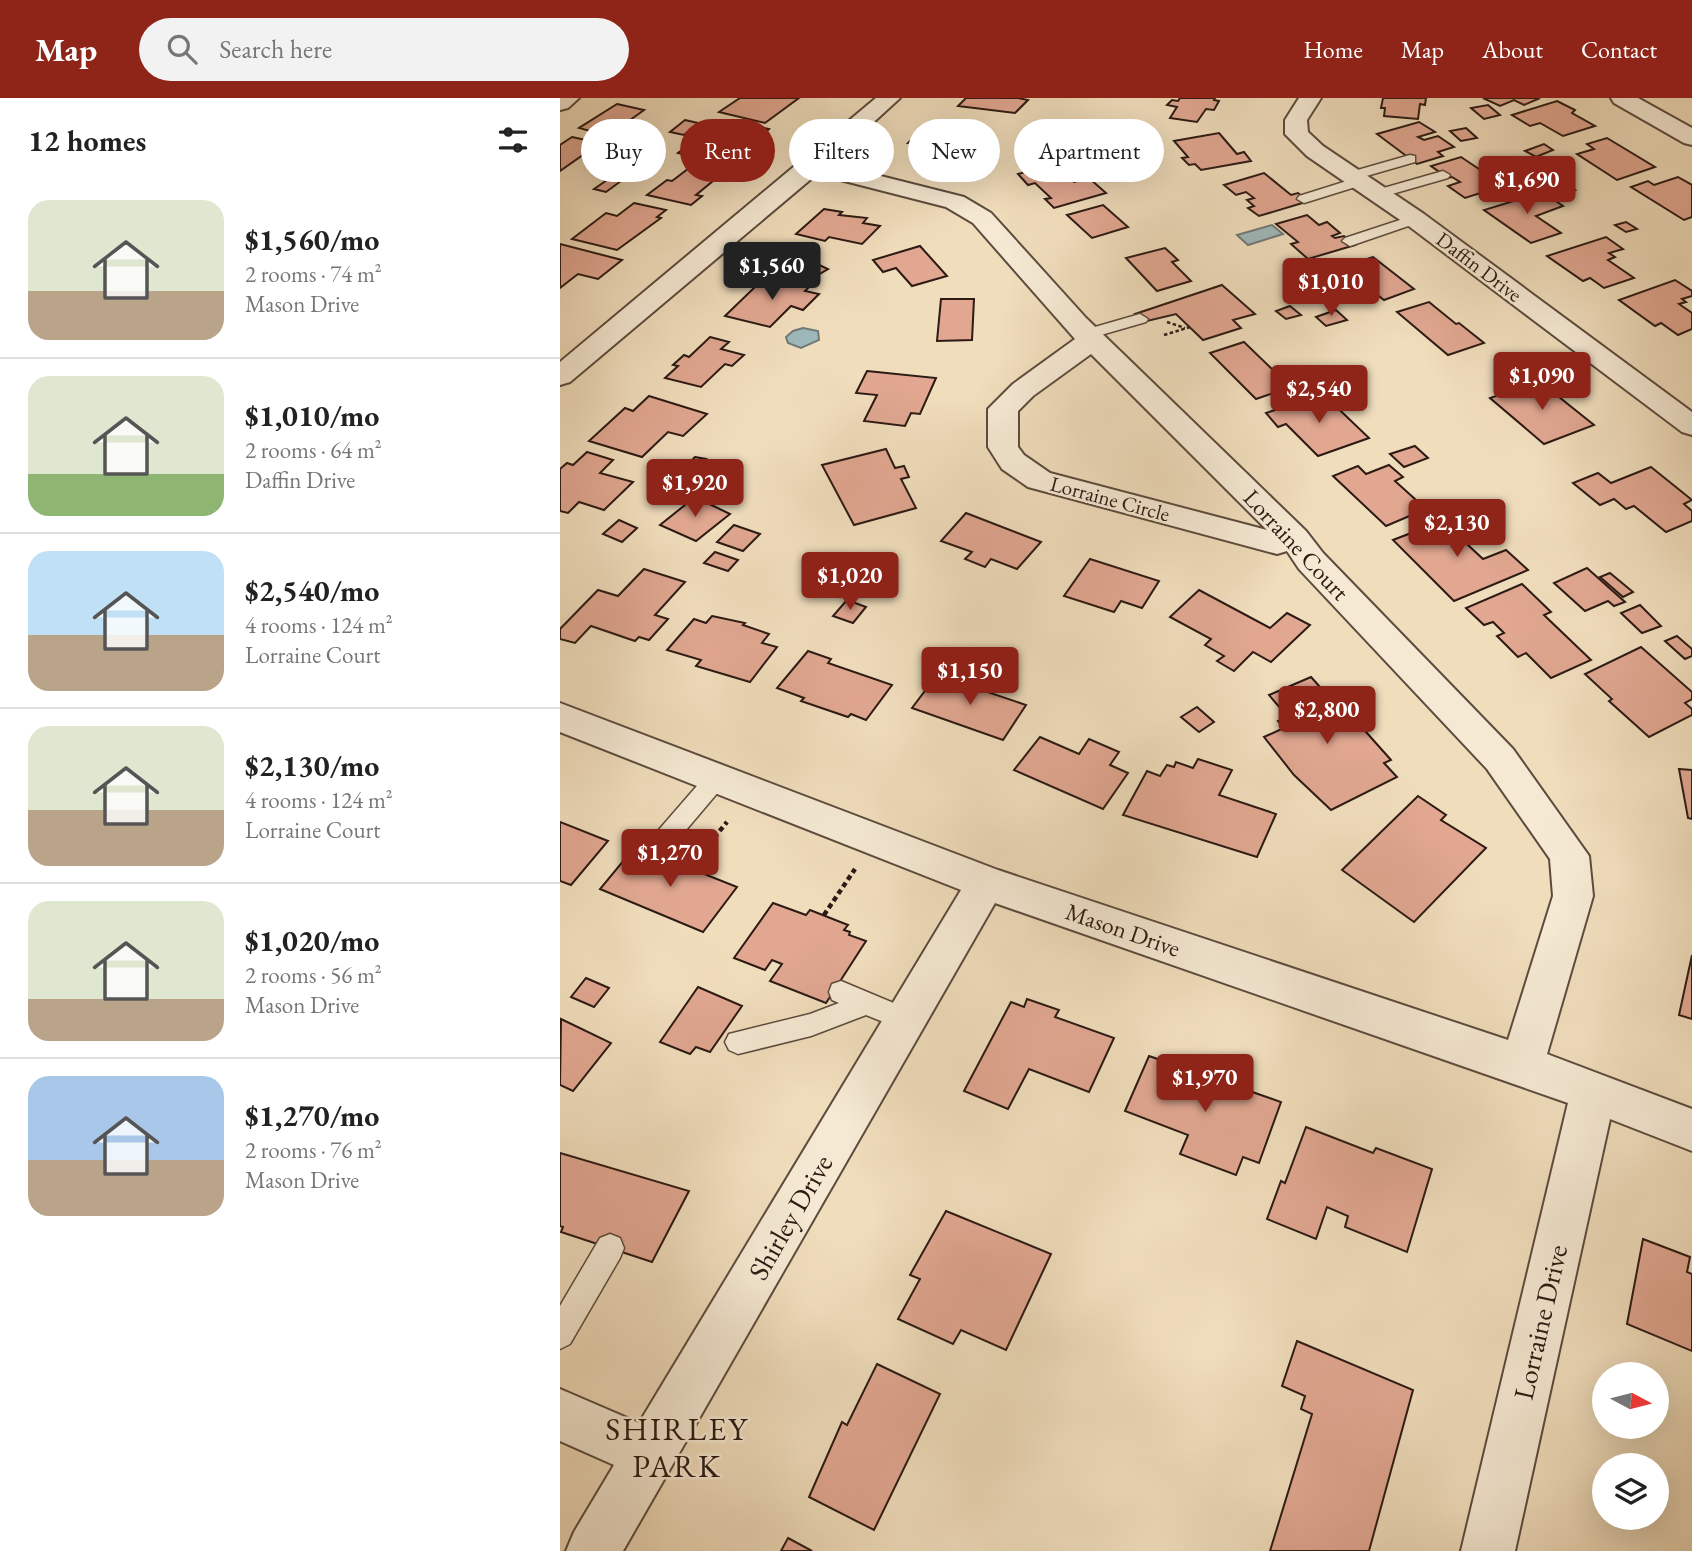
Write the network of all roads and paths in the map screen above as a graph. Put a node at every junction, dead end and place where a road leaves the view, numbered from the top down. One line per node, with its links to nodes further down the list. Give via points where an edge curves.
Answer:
1 (568, 98): 5 (street)
2 (888, 98): 6 (street)
3 (1310, 98): 12 (street, Daffin Drive, via 1296,120 1297,134)
4 (1622, 98): 7 (street)
5 (560, 103)
6 (865, 119)
7 (1692, 138)
8 (1410, 159): 12 (lane)
9 (1443, 175): 12 (lane)
10 (793, 182): 20 (street)
11 (876, 182): 19 (street, Lorraine Court, via 955,202 982,218)
12 (1363, 184): 13 (lane); 14 (street, Daffin Drive)
13 (1304, 199)
14 (1415, 219): 15 (lane); 21 (street, Daffin Drive)
15 (1350, 241)
16 (1140, 318): 19 (lane)
17 (1157, 318): 18 (path)
18 (1186, 328)
19 (1090, 336): 22 (street, Lorraine Court); 22 (street, Lorraine Circle, via 1003,409 1003,446 1013,462 1038,480 1077,492 1277,543)
20 (560, 376)
21 (1692, 426)
22 (1294, 539): 33 (street, Lorraine Court, via 1500,759 1569,856 1573,896)
23 (560, 717): 24 (street, Mason Drive)
24 (734, 785): 25 (street, Mason Drive); 26 (lane); 27 (path)
25 (876, 840): 28 (street, Mason Drive); 29 (path)
26 (651, 855)
27 (703, 869)
28 (986, 883): 31 (street, Shirley Drive); 33 (street, Mason Drive)
29 (824, 915)
30 (841, 992): 31 (lane)
31 (886, 1011): 32 (lane); 39 (street, Shirley Drive)
32 (738, 1042)
33 (1522, 1065): 34 (street, Mason Drive)
34 (1593, 1093): 35 (street, Mason Drive); 41 (street, Lorraine Drive)
35 (1692, 1130)
36 (610, 1248): 37 (lane)
37 (560, 1334)
38 (560, 1415): 39 (street)
39 (651, 1454): 40 (street, Shirley Drive)
40 (593, 1551)
41 (1488, 1551)

